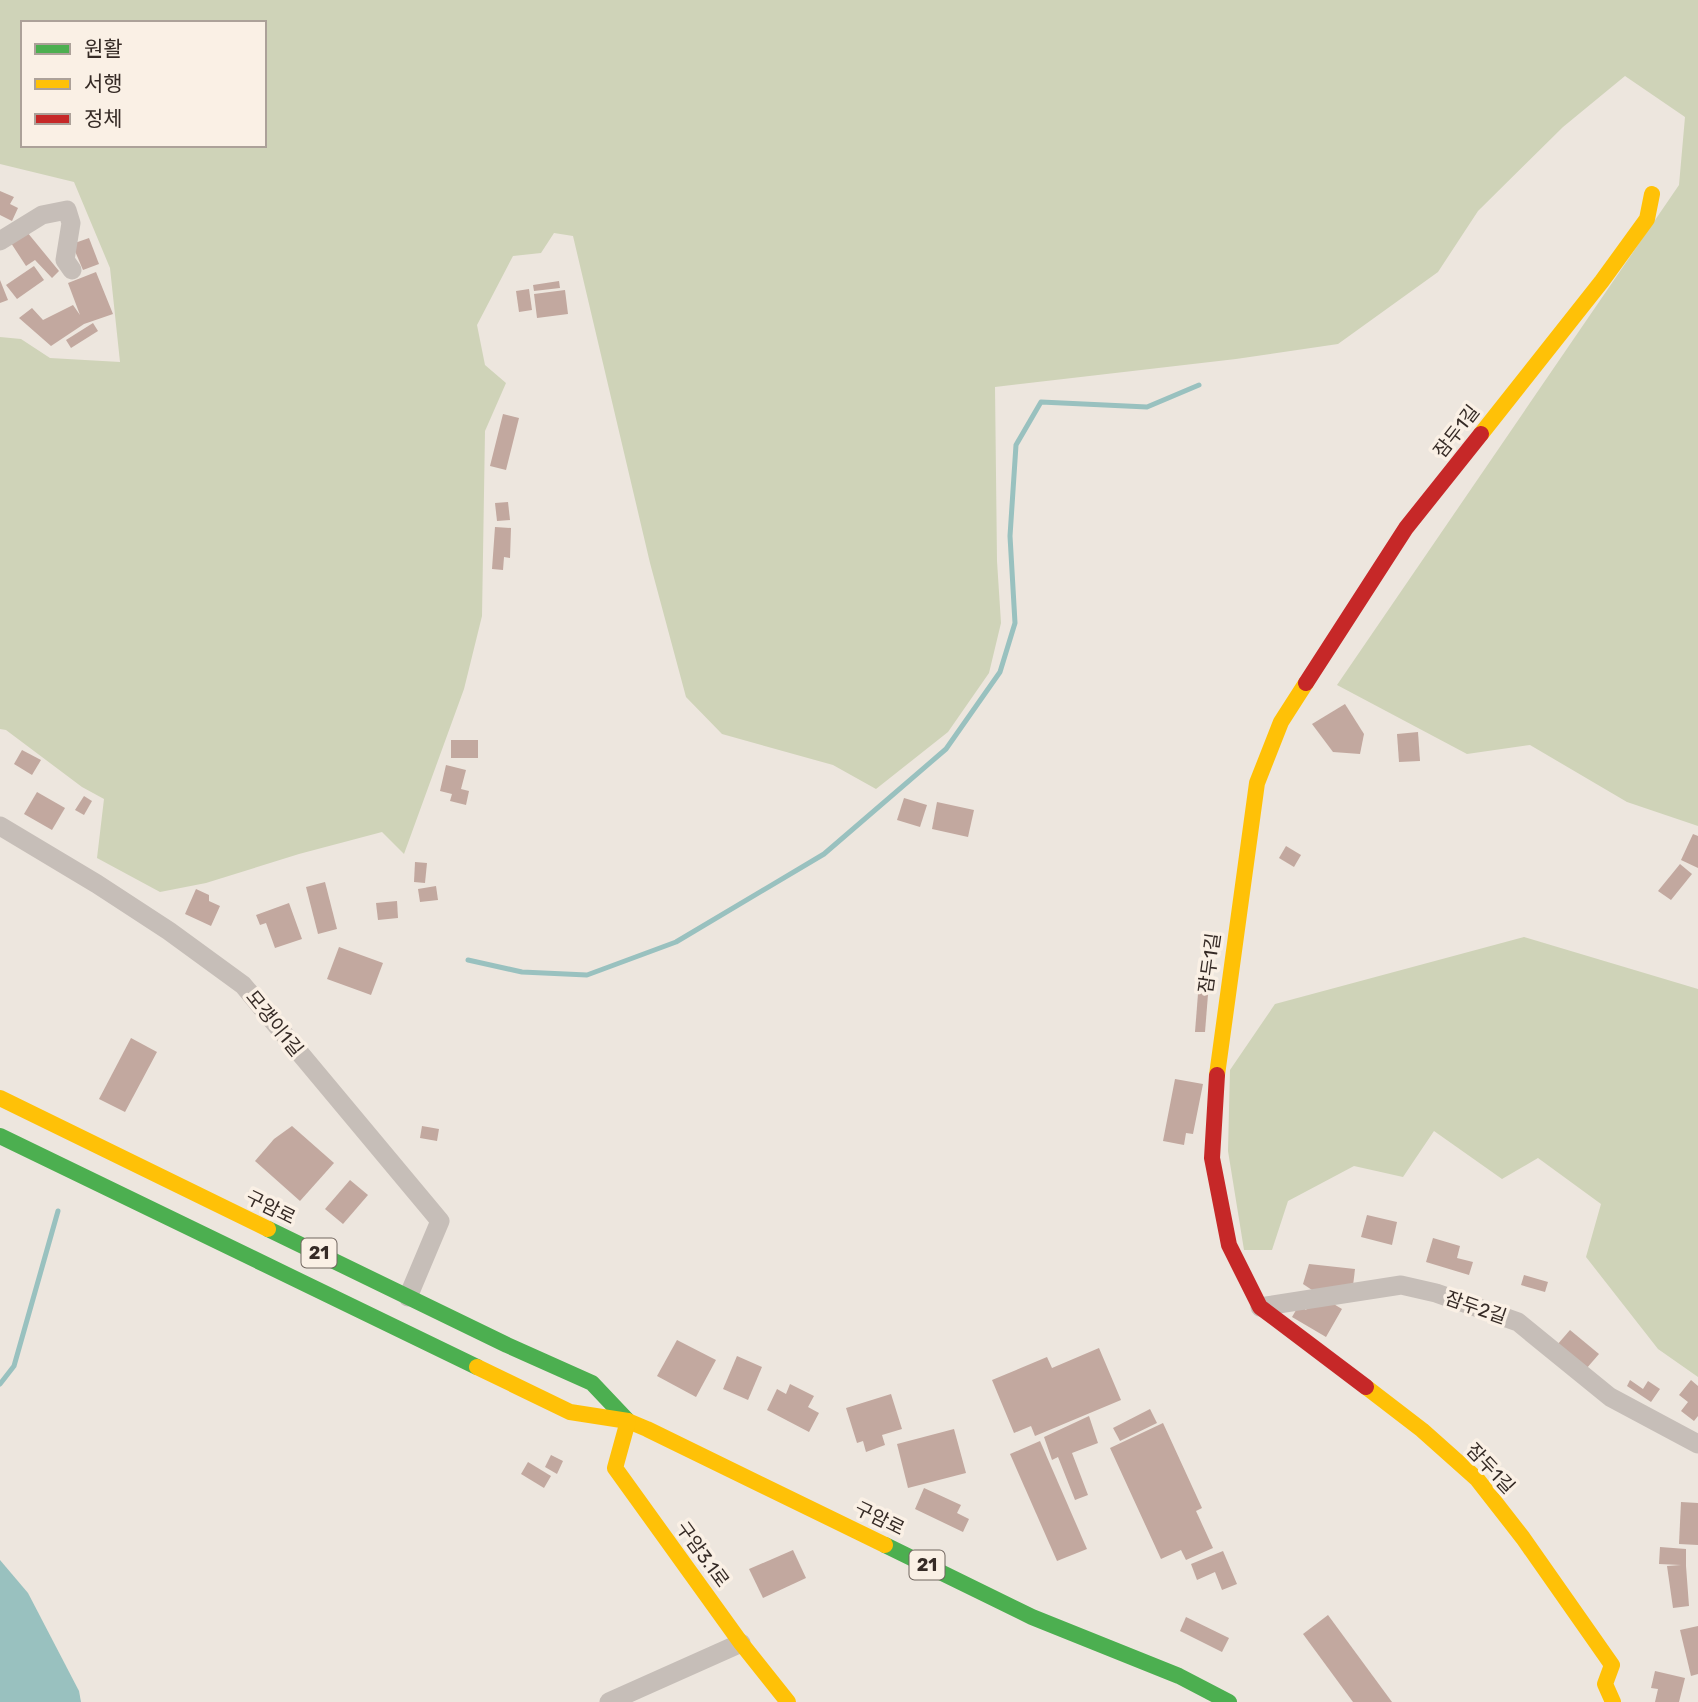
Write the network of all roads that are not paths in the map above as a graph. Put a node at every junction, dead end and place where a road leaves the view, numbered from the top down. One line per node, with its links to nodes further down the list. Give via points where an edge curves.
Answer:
1 (1652, 194): 8 (street, 잠두1길, via 1647,219 1602,281 1406,528 1280,722 1257,783 1229,968 1212,1158 1229,1245)
2 (0, 241): 3 (street, via 42,215 67,210 71,223 65,260)
3 (72, 270)
4 (0, 826): 7 (street, 모갱이1길, via 169,931 243,985 440,1221)
5 (0, 1098): 7 (street, 구암로 / 21)
6 (0, 1136): 9 (street, 구암로 / 21, via 570,1412)
7 (408, 1297): 9 (street, 구암로 / 21, via 592,1383)
8 (1260, 1307): 10 (street, 잠두2길, via 1401,1285 1436,1293 1518,1322 1610,1397); 15 (street, 잠두1길, via 1422,1430 1477,1479 1612,1665 1605,1684)
9 (628, 1421): 11 (street, 구암3.1로, via 615,1468); 14 (street, 구암로 / 21, via 1032,1617 1179,1676)
10 (1698, 1444)
11 (741, 1643): 12 (street); 13 (street, 구암3.1로)
12 (610, 1702)
13 (788, 1702)
14 (1228, 1702)
15 (1613, 1702)

